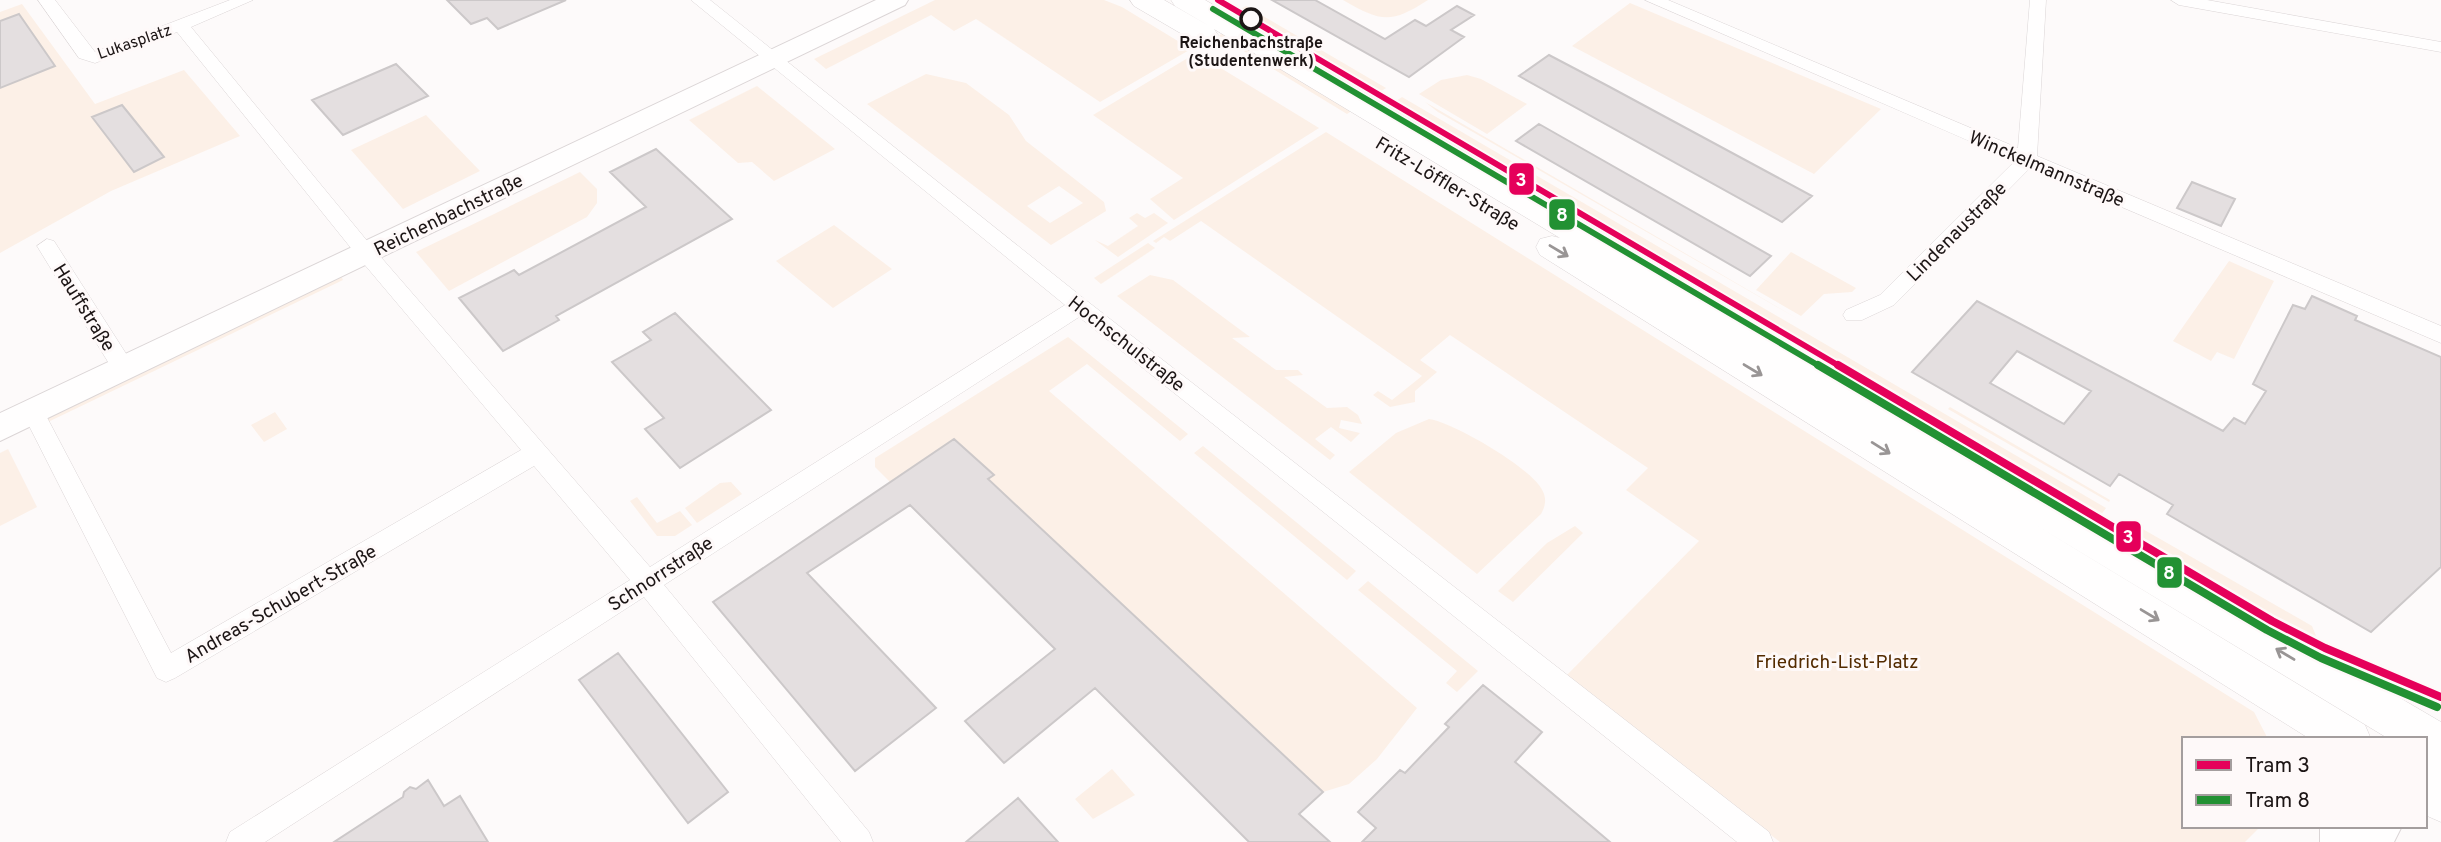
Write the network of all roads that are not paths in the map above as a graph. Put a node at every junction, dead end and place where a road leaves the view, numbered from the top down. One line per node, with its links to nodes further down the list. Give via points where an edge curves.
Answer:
1 (46, 0): 10 (street, Lukasplatz, via 85,54 94,58)
2 (246, 0): 10 (street, Lukasplatz)
3 (699, 0): 12 (street, Hochschulstraße)
4 (896, 0): 12 (street, Reichenbachstraße)
5 (1144, 0): 24 (main road, Fritz-Löffler-Straße, one-way to 24, via 1823,412)
6 (1185, 0): 25 (main road, Fritz-Löffler-Straße, one-way to 6)
7 (1653, 0): 13 (street, Winckelmannstraße)
8 (2038, 0): 13 (street)
9 (2179, 0): 11 (street)
10 (180, 25): 15 (street)
11 (2441, 47)
12 (773, 59): 15 (street, Reichenbachstraße); 16 (street, Hochschulstraße)
13 (2026, 160): 17 (street, Lindenaustraße, via 1887,300); 18 (street, Winckelmannstraße)
14 (47, 246): 19 (street, Hauffstraße)
15 (366, 253): 19 (street, Reichenbachstraße); 22 (street)
16 (1080, 306): 23 (street, Schnorrstraße); 31 (street, Hochschulstraße)
17 (1854, 315)
18 (2441, 335)
19 (124, 369): 20 (street, Reichenbachstraße)
20 (33, 412): 21 (street, Reichenbachstraße); 22 (street, Andreas-Schubert-Straße, via 166,670)
21 (0, 428)
22 (536, 453): 23 (street)
23 (647, 582): 29 (street, Schnorrstraße); 30 (street)
24 (2346, 737)
25 (2424, 737)
26 (2441, 762): 27 (street)
27 (2427, 778)
28 (2379, 828): 32 (street)
29 (240, 842)
30 (859, 842)
31 (1759, 842)
32 (2365, 842)

